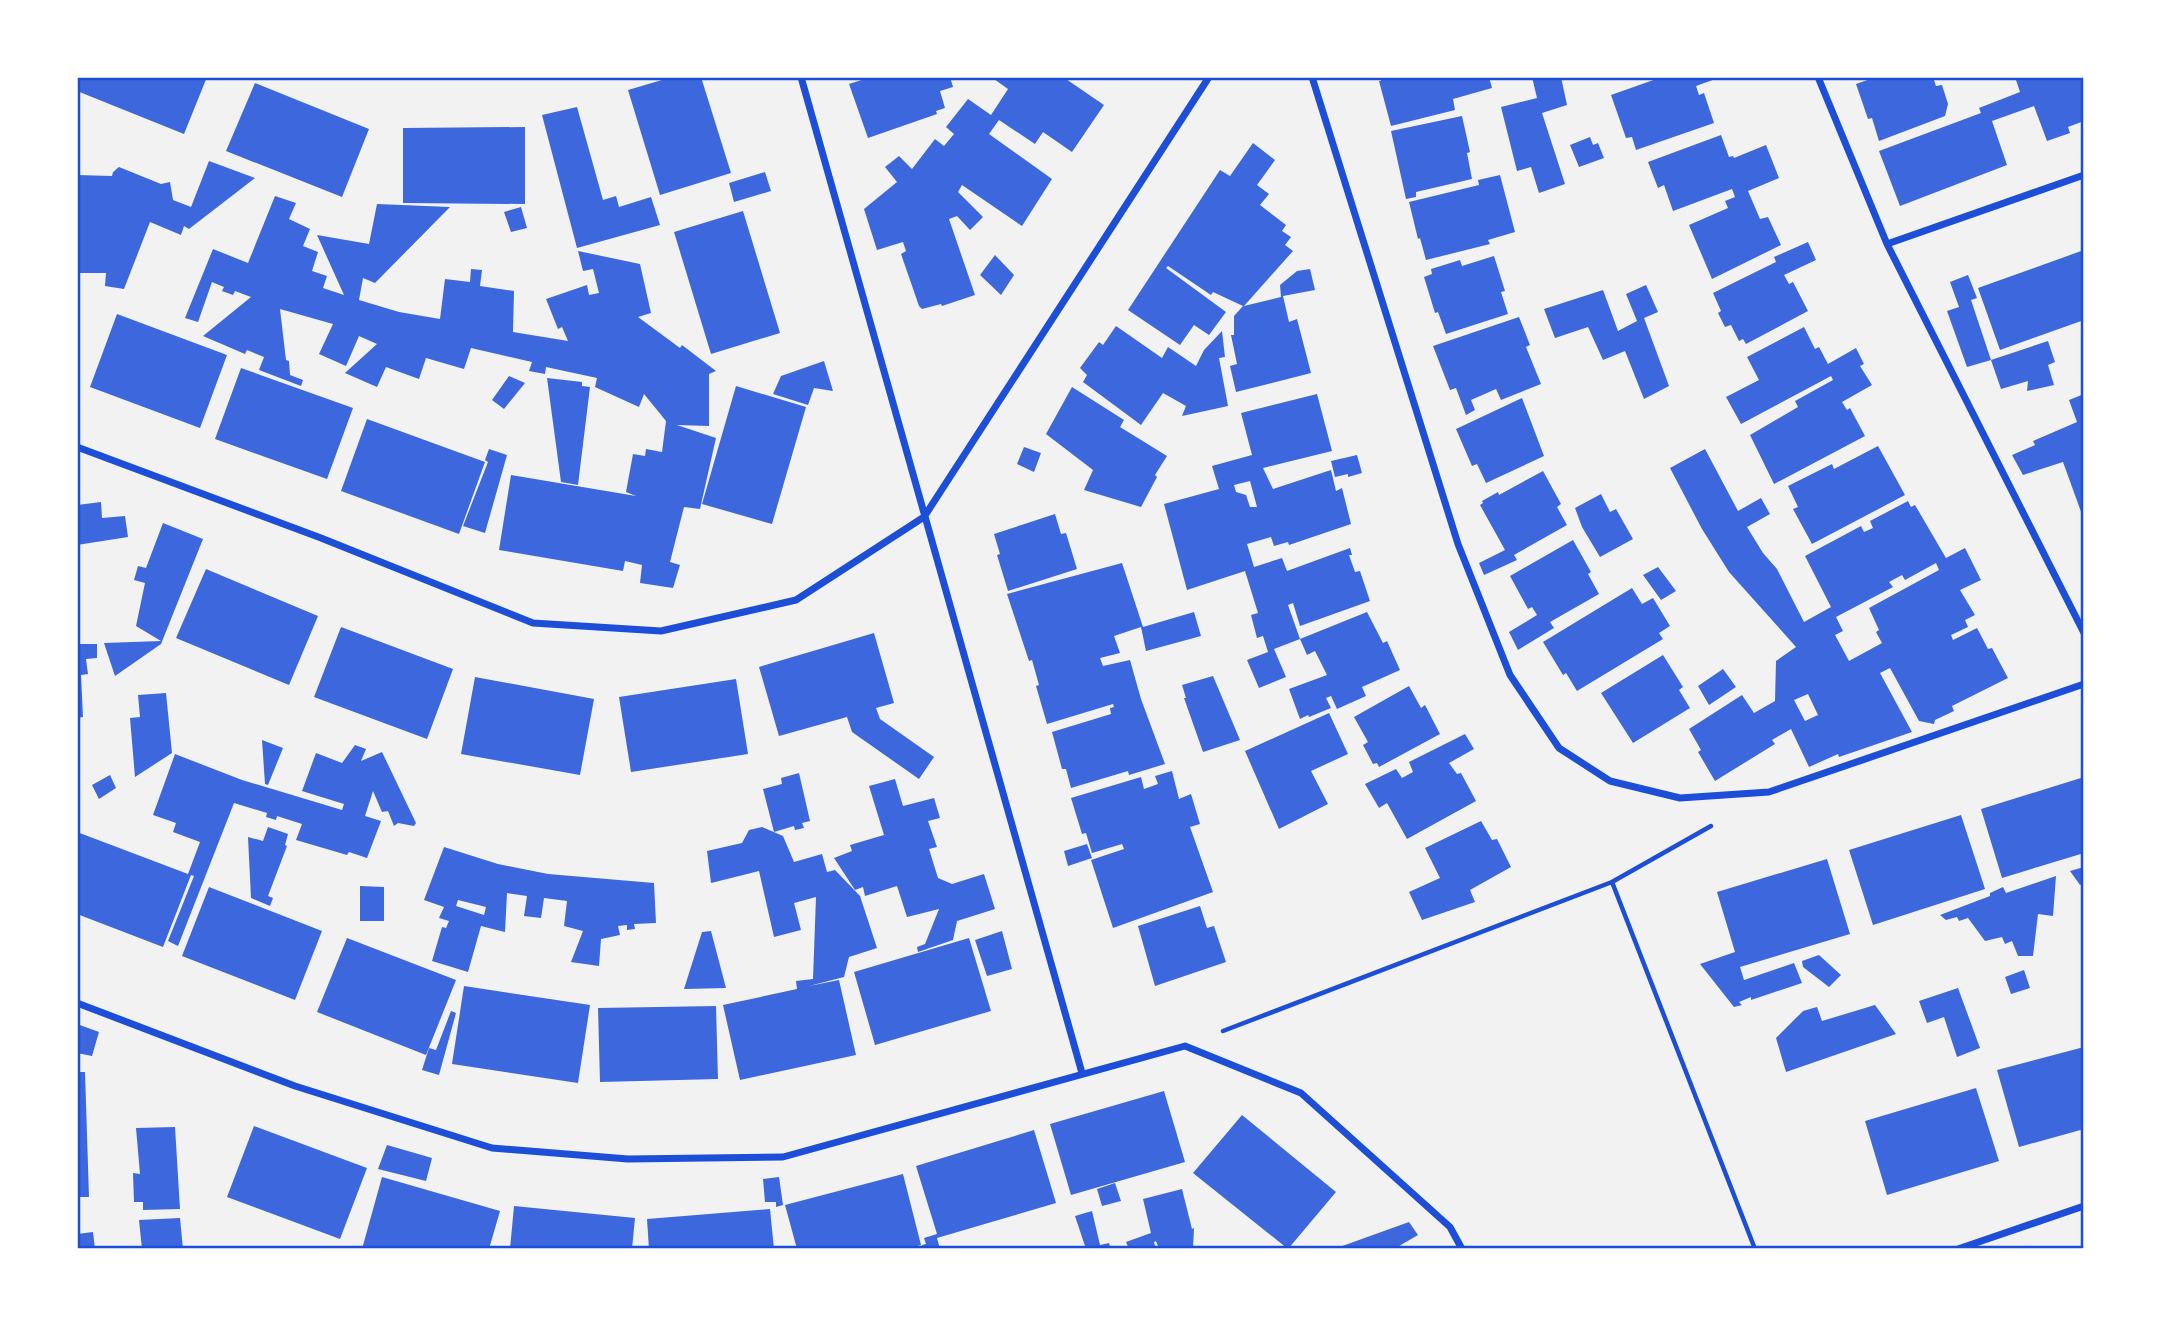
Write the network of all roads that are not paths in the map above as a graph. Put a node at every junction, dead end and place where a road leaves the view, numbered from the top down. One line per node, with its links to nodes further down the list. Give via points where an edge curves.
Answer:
1 (801, 77): 8 (street)
2 (1209, 77): 8 (street)
3 (1312, 77): 10 (street, via 1458,544 1510,676 1559,748 1610,781 1680,798 1769,792)
4 (1818, 77): 6 (street)
5 (2084, 175): 6 (street)
6 (1887, 244): 9 (street)
7 (77, 447): 8 (street, via 533,623 661,631 796,600)
8 (924, 517): 12 (street)
9 (2084, 633)
10 (2084, 684)
11 (77, 1003): 12 (street, via 296,1087 492,1148 628,1159 783,1157)
12 (1082, 1073): 14 (street, via 1185,1046 1301,1093 1450,1227)
13 (2084, 1206): 15 (street)
14 (1462, 1249)
15 (1958, 1249)

